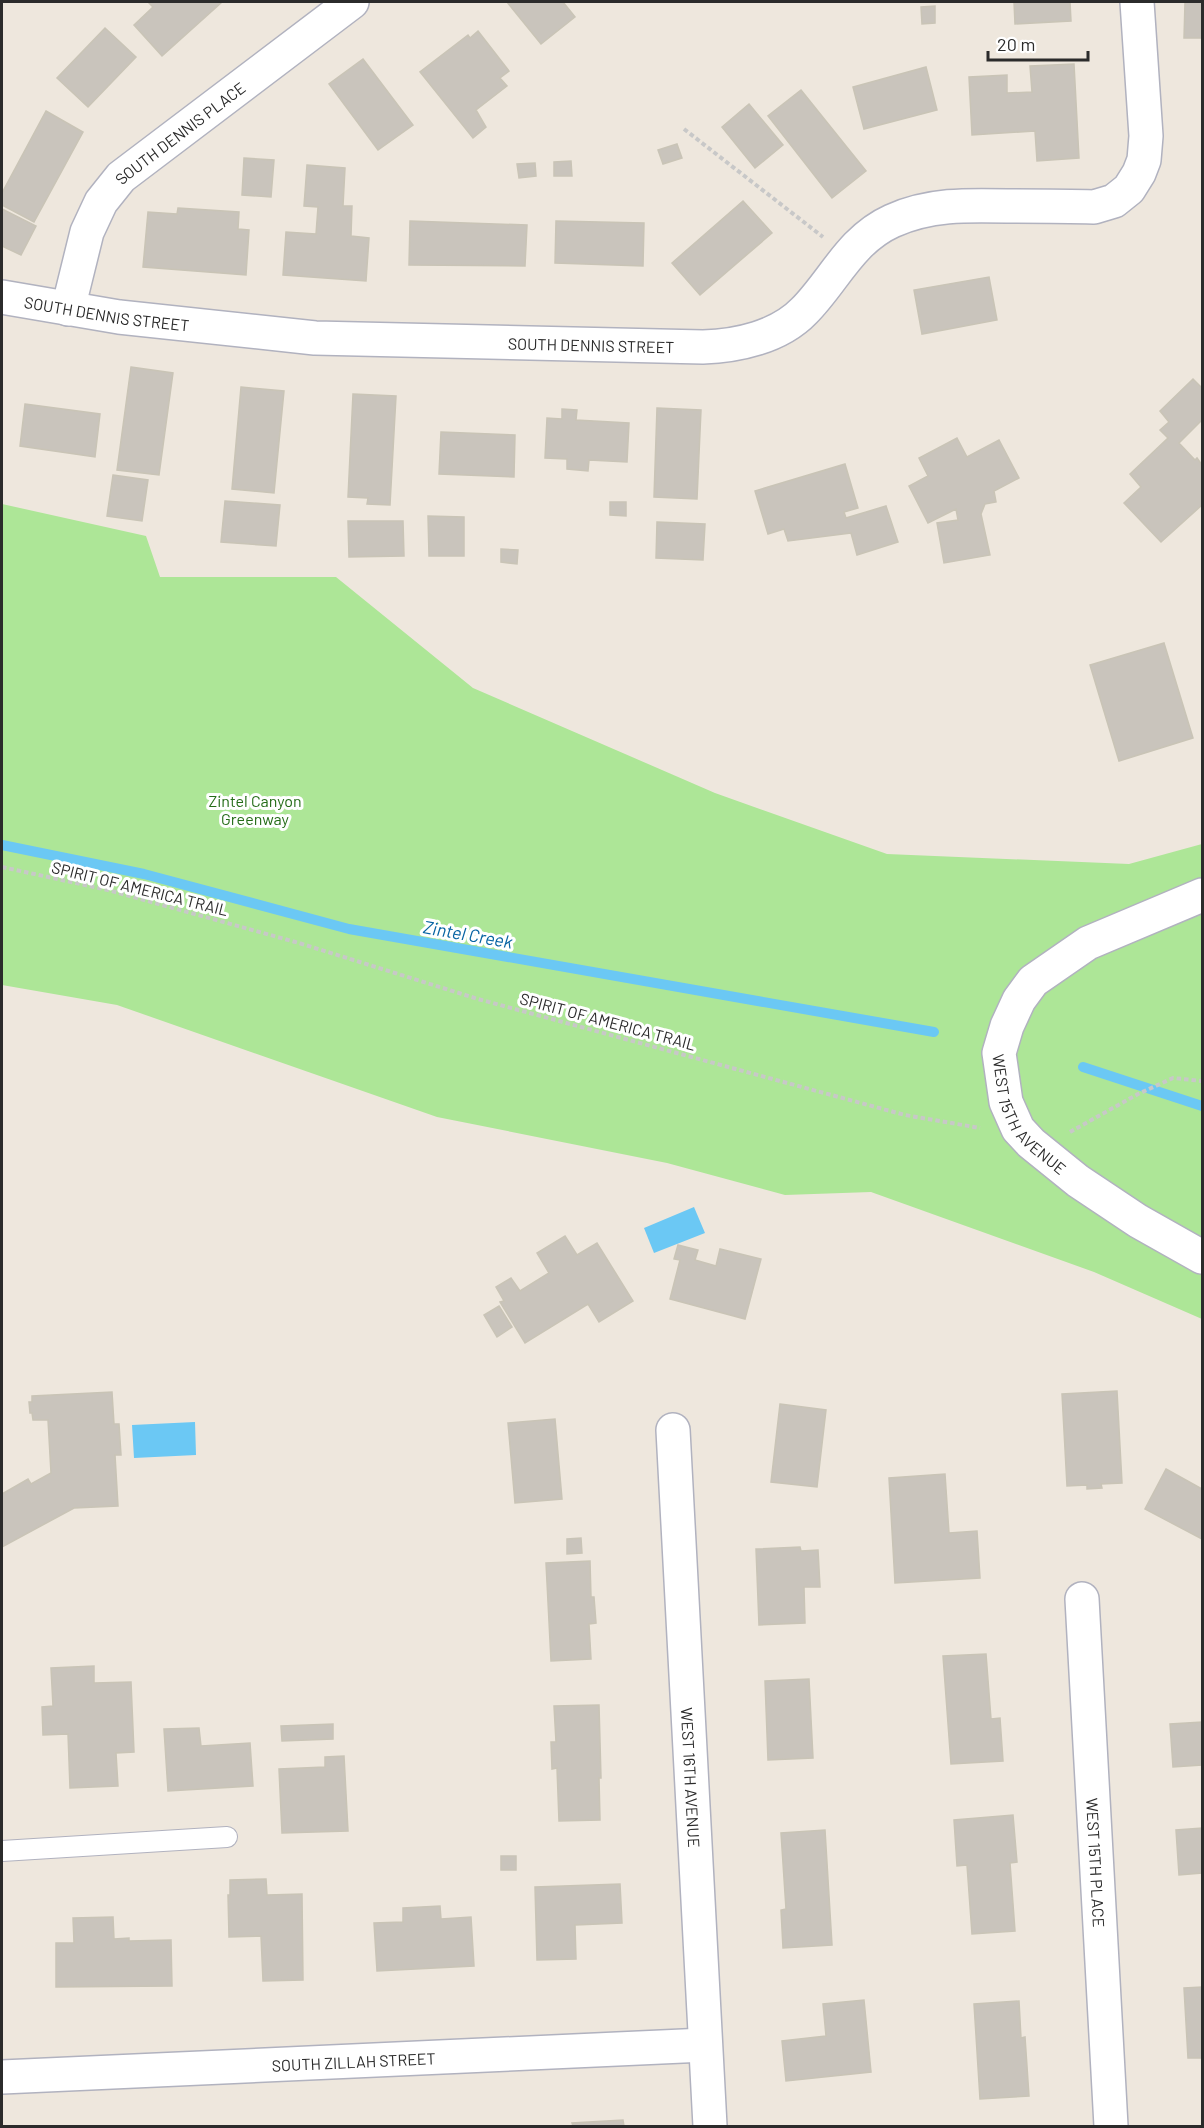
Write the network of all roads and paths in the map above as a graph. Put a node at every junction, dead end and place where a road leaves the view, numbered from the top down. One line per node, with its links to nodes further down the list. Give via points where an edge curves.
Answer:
1 (352, 2): 6 (street, SOUTH DENNIS PLACE, via 121,177 101,202 87,232)
2 (1137, 2): 4 (street, SOUTH DENNIS STREET, via 1146,136 1144,160 1129,189 1114,201 1094,207 953,205 919,211 890,222)
3 (684, 129): 4 (path)
4 (848, 255): 6 (street, SOUTH DENNIS STREET, via 803,312 782,327 729,346 315,338)
5 (2, 297): 6 (street, SOUTH DENNIS STREET)
6 (68, 309)
7 (2, 867): 11 (path, SPIRIT OF AMERICA TRAIL, via 108,890 299,943 478,999 905,1115)
8 (1203, 895): 11 (street, WEST 15TH AVENUE, via 1088,943 1033,981 1019,1000 999,1053 1006,1102)
9 (1200, 1080): 10 (path); 11 (path, SPIRIT OF AMERICA TRAIL, via 1173,1078 1064,1135)
10 (1203, 1088)
11 (1025, 1136): 12 (street, WEST 15TH AVENUE, via 1078,1181 1138,1221)
12 (1203, 1257)
13 (673, 1430): 17 (street, WEST 16TH AVENUE)
14 (1082, 1599): 20 (street, WEST 15TH PLACE)
15 (227, 1837): 16 (lane)
16 (2, 1851)
17 (705, 2045): 18 (street, SOUTH ZILLAH STREET); 19 (street, WEST 16TH AVENUE)
18 (2, 2077)
19 (710, 2127)
20 (1111, 2127)

